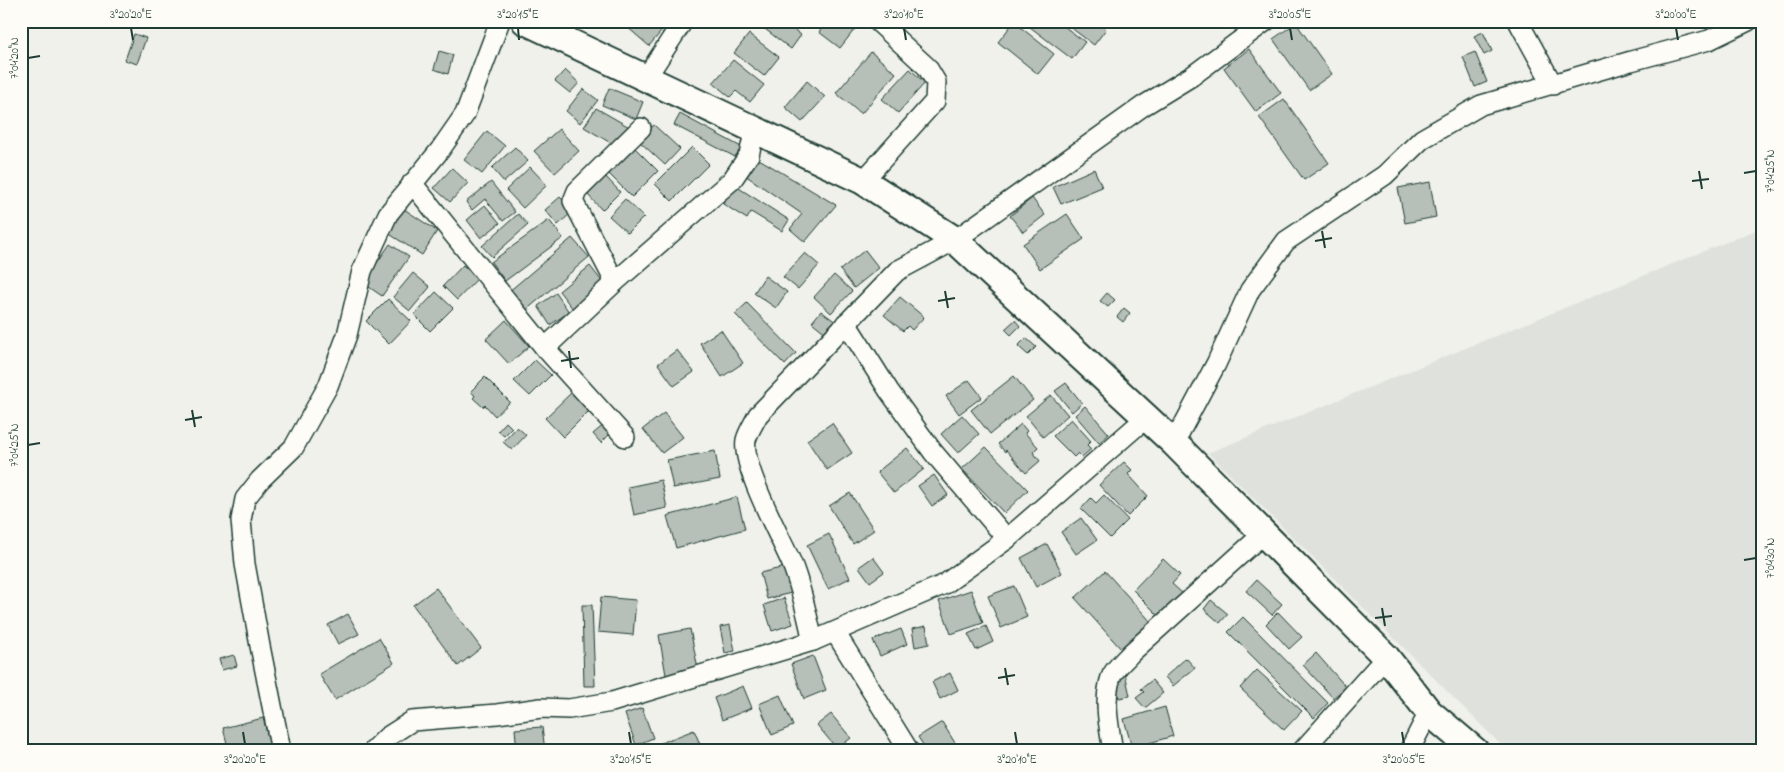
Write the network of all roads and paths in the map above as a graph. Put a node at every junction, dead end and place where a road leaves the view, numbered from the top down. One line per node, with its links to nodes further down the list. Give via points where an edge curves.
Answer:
1 (500, 21): 13 (street, via 465,114)
2 (525, 21): 8 (street)
3 (683, 21): 8 (street)
4 (877, 21): 12 (street, via 927,67 936,82 935,100)
5 (1266, 21): 14 (street)
6 (1518, 21): 9 (street)
7 (1748, 21): 9 (street, via 1709,40)
8 (646, 78): 11 (street)
9 (1553, 84): 20 (street, via 1481,105 1422,140 1385,175 1286,241 1250,290)
10 (640, 128): 15 (street, via 577,191 572,201)
11 (755, 129): 12 (street); 15 (street, via 749,154 732,180)
12 (863, 181): 14 (street)
13 (412, 182): 17 (street); 28 (street, via 388,214 362,271 347,335 328,386 294,447 245,499 241,520 246,564)
14 (955, 240): 16 (street, via 897,271); 18 (street)
15 (615, 282): 17 (street)
16 (846, 324): 22 (street, via 933,452); 24 (street, via 758,416 746,440 749,462 792,564)
17 (545, 348): 19 (street)
18 (1148, 418): 20 (street); 22 (street)
19 (625, 437)
20 (1174, 443): 21 (street)
21 (1264, 534): 25 (street); 31 (street, via 1131,653 1112,675 1107,698)
22 (1007, 539): 23 (street, via 945,584)
23 (835, 632): 24 (street); 30 (street)
24 (813, 641): 29 (street, via 612,702 569,710 540,708 412,721)
25 (1386, 657): 26 (street); 32 (street)
26 (1429, 712): 27 (street); 33 (street)
27 (1470, 749)
28 (281, 751)
29 (373, 751)
30 (909, 751)
31 (1113, 751)
32 (1302, 751)
33 (1409, 751)

